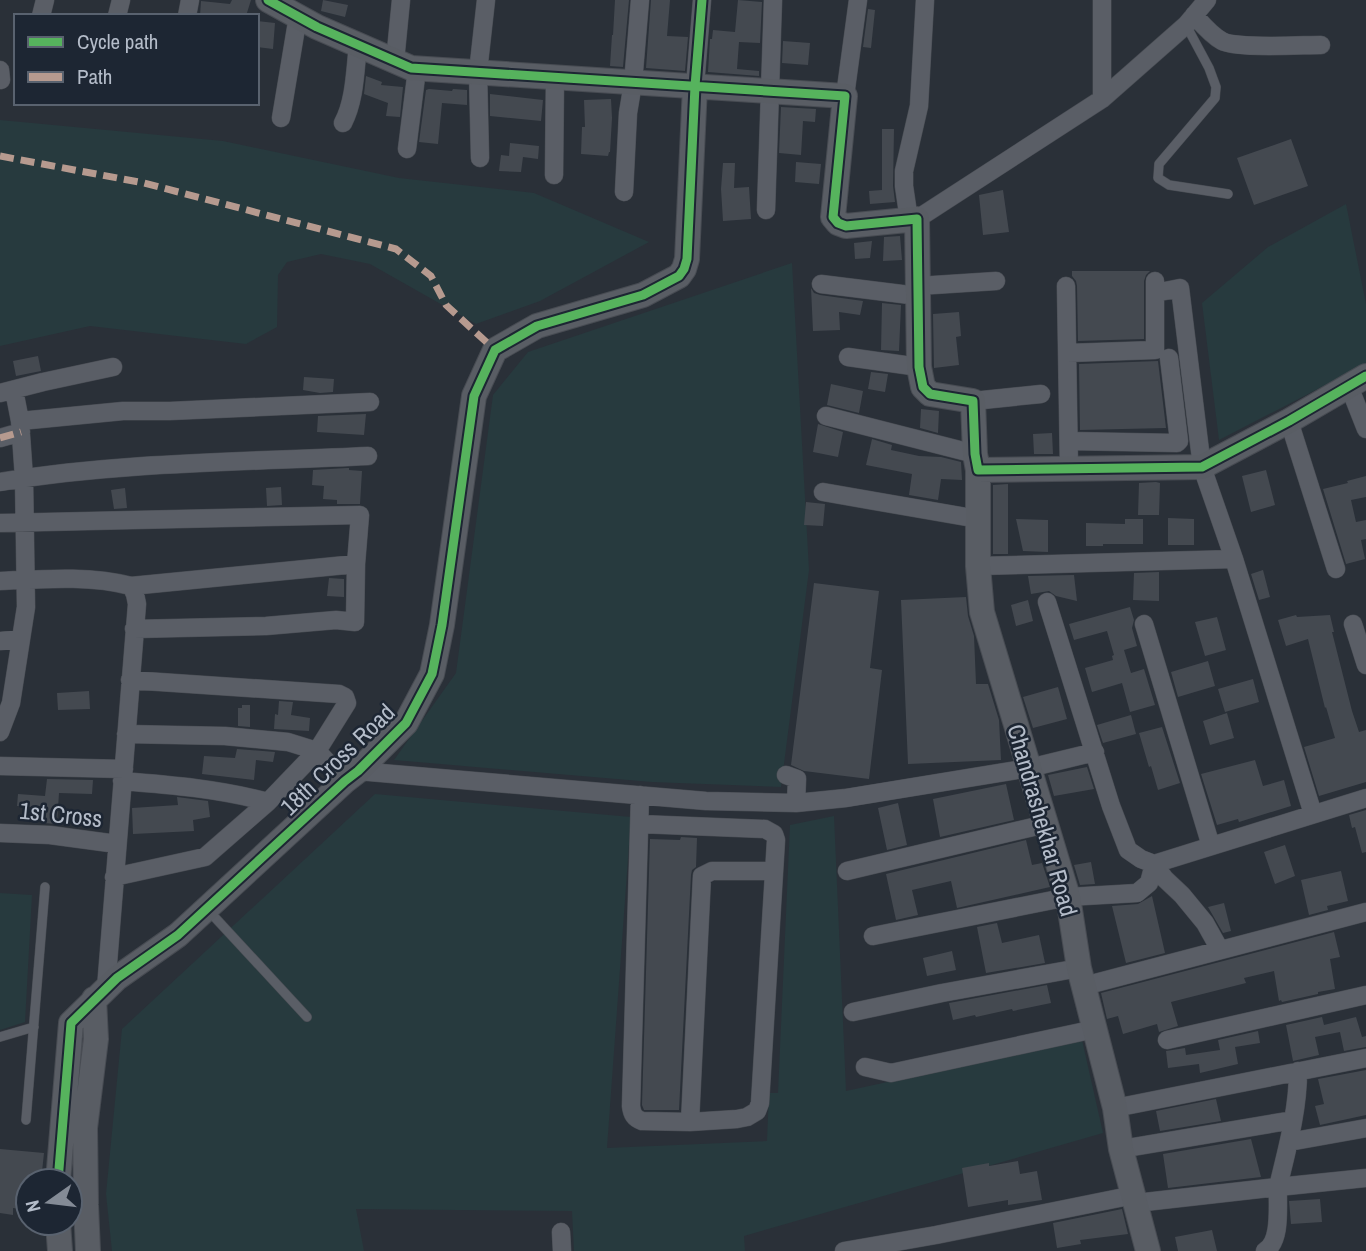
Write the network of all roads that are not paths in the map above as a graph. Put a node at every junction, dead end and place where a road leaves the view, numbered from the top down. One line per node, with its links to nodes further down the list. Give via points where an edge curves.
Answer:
1 (268, 0): 11 (street)
2 (401, 0): 15 (street)
3 (486, 0): 17 (street)
4 (640, 0): 20 (street)
5 (702, 0): 21 (street)
6 (772, 0): 22 (street)
7 (858, 0): 23 (street)
8 (925, 0): 33 (street, via 919,106 904,171)
9 (1102, 0): 24 (street)
10 (1207, 0): 12 (street)
11 (298, 16): 13 (street); 25 (street)
12 (1190, 20): 14 (street, via 1225,43); 24 (street); 31 (lane, via 1216,87 1215,98 1159,164 1158,178 1169,185)
13 (358, 45): 15 (street); 26 (street, via 351,101)
14 (1321, 45)
15 (406, 65): 17 (street); 27 (street)
16 (0, 70): 19 (street)
17 (478, 72): 18 (street); 28 (street)
18 (555, 77): 20 (street); 29 (street)
19 (1, 80)
20 (633, 83): 21 (street); 30 (street)
21 (695, 86): 22 (street); 94 (street, 18th Cross Road, via 684,269 643,295 537,326 495,350 474,396 432,674 406,723)
22 (769, 91): 23 (street); 32 (street)
23 (845, 96): 33 (street, via 833,217 846,226)
24 (1102, 99): 33 (street)
25 (281, 118)
26 (342, 123)
27 (408, 149)
28 (480, 158)
29 (554, 175)
30 (624, 191)
31 (1228, 194)
32 (766, 210)
33 (913, 220): 37 (street)
34 (996, 281): 37 (street)
35 (821, 284): 37 (street)
36 (1066, 286): 38 (street)
37 (918, 291): 41 (street)
38 (1068, 354): 44 (street, via 1155,350 1155,287 1180,288); 57 (street)
39 (848, 357): 41 (street)
40 (1169, 358): 45 (street)
41 (919, 367): 48 (street, via 923,387 930,394)
42 (113, 368): 46 (street)
43 (1357, 381): 51 (street); 53 (street)
44 (1192, 383): 45 (street); 54 (street)
45 (1173, 386): 55 (street)
46 (7, 391): 52 (street)
47 (1041, 394): 48 (street)
48 (973, 401): 60 (street, Chandrashekhar Road)
49 (370, 402): 52 (street, via 113,412)
50 (826, 416): 60 (street)
51 (1289, 421): 62 (street); 73 (street)
52 (20, 427): 56 (street); 64 (street)
53 (1366, 429)
54 (1198, 434): 55 (street); 62 (street)
55 (1179, 436): 58 (street, via 1177,443)
56 (0, 438)
57 (1069, 441): 58 (street); 63 (street)
58 (1148, 442): 61 (street)
59 (368, 456): 64 (street, via 155,465)
60 (977, 462): 63 (street); 67 (street, Chandrashekhar Road)
61 (1150, 467): 62 (street); 63 (street)
62 (1202, 467): 70 (street)
63 (1069, 468)
64 (24, 478): 65 (street); 69 (street)
65 (0, 482)
66 (823, 492): 67 (street)
67 (978, 519): 72 (street, Chandrashekhar Road)
68 (0, 523): 69 (street)
69 (26, 523): 71 (street, via 360,515); 74 (street)
70 (1234, 559): 72 (street); 99 (street)
71 (356, 564): 76 (street); 80 (street, via 355,621)
72 (978, 565): 91 (street, Chandrashekhar Road, via 979,612)
73 (1336, 569)
74 (25, 580): 75 (street); 76 (street); 81 (street)
75 (0, 581)
76 (131, 586): 80 (street, via 137,604)
77 (1046, 602): 89 (street)
78 (1144, 624): 104 (street)
79 (1353, 624): 83 (street)
80 (134, 629): 84 (street)
81 (21, 639): 82 (street); 85 (street)
82 (0, 641)
83 (1366, 665)
84 (130, 680): 87 (street); 88 (street, via 339,694 347,703)
85 (6, 694): 86 (street, via 11,703)
86 (0, 732)
87 (126, 734): 88 (street, via 265,739); 92 (street)
88 (317, 751): 94 (street); 97 (street)
89 (1095, 752): 91 (street); 105 (street, via 1128,850)
90 (0, 766): 92 (street)
91 (1029, 768): 98 (street); 101 (street, Chandrashekhar Road)
92 (123, 775): 97 (street); 103 (street)
93 (786, 775): 98 (street, via 797,779)
94 (351, 776): 95 (street); 111 (street, 18th Cross Road)
95 (646, 796): 98 (street); 100 (street)
96 (1366, 798): 99 (street)
97 (268, 802): 108 (street, via 205,857)
98 (796, 803)
99 (1313, 814): 104 (street)
100 (645, 824): 106 (street, via 770,831 776,840); 130 (street, via 632,1114 642,1121)
101 (1046, 824): 107 (street); 110 (street, Chandrashekhar Road)
102 (0, 833): 103 (street, 1st Cross)
103 (117, 844): 108 (street)
104 (1211, 846): 105 (street)
105 (1154, 864): 110 (street, via 1149,883 1137,892); 114 (street, via 1205,923)
106 (774, 871): 130 (street, via 760,1103 747,1117); 130 (street, via 712,870 702,876)
107 (847, 871)
108 (114, 877): 116 (street)
109 (45, 887): 120 (lane)
110 (1068, 897): 113 (street); 115 (street, Chandrashekhar Road)
111 (206, 909): 116 (street, 18th Cross Road); 119 (lane)
112 (1366, 912): 114 (street)
113 (873, 936)
114 (1220, 950): 115 (street)
115 (1082, 977): 118 (street, via 942,993); 121 (street, Chandrashekhar Road)
116 (100, 993): 134 (street, 18th Cross Road, via 71,1023); 139 (street, via 85,1128)
117 (1366, 995): 123 (street)
118 (853, 1012)
119 (307, 1017)
120 (34, 1027): 122 (lane); 128 (lane)
121 (1095, 1029): 125 (street, via 891,1073); 127 (street, Chandrashekhar Road)
122 (0, 1037)
123 (1167, 1041)
124 (1366, 1058): 126 (street)
125 (865, 1067)
126 (1298, 1071): 127 (street); 129 (street)
127 (1115, 1108): 133 (street, Chandrashekhar Road)
128 (26, 1120)
129 (1293, 1120): 132 (street); 133 (street)
130 (690, 1122)
131 (1366, 1128): 132 (street)
132 (1289, 1142): 136 (street)
133 (1121, 1149): 137 (street, Chandrashekhar Road)
134 (59, 1167)
135 (1366, 1178): 136 (street)
136 (1278, 1187): 137 (street); 143 (street, via 1276,1235)
137 (1135, 1199): 141 (street); 142 (street, Chandrashekhar Road)
138 (561, 1232): 140 (street)
139 (88, 1251)
140 (562, 1251)
141 (844, 1251)
142 (1148, 1251)
143 (1265, 1251)

